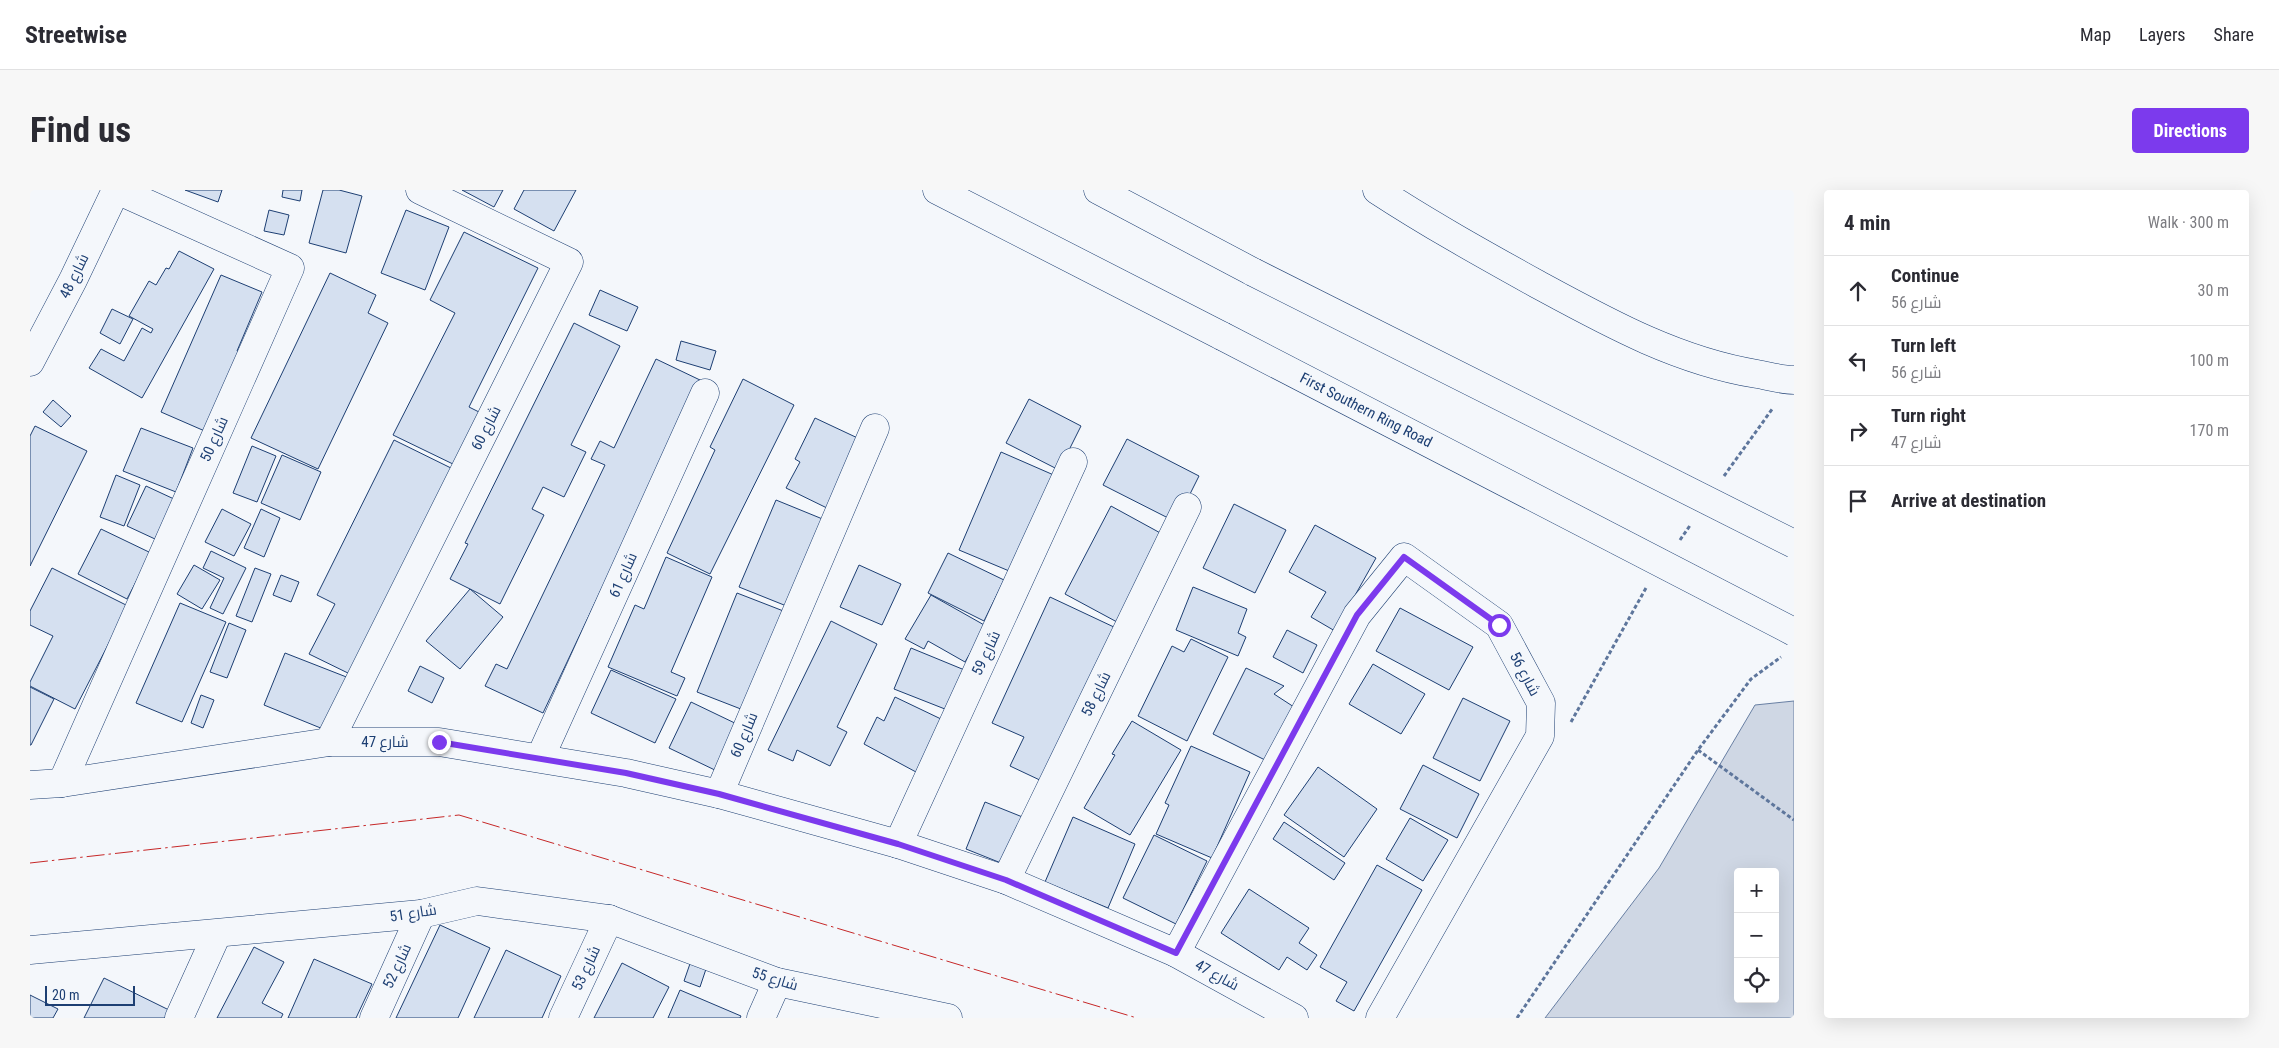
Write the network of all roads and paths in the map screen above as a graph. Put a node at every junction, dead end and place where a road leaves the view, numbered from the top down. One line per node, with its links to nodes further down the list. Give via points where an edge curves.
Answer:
1 (116, 190): 6 (main road, شارع 48); 17 (main road, شارع 50, via 290,268)
2 (420, 190): 14 (main road, شارع 60, via 568,262)
3 (937, 190): 13 (main road, First Southern Ring Road, bridge, via 1222,336)
4 (1098, 190): 12 (main road, bridge, via 1253,272)
5 (1377, 190): 7 (main road, via 1504,266 1651,342 1682,356 1733,370)
6 (30, 362)
7 (1794, 380)
8 (705, 393): 16 (main road, شارع 61)
9 (875, 428): 19 (main road, شارع 60)
10 (1073, 462): 21 (main road, شارع 59)
11 (1187, 507): 22 (main road, شارع 58)
12 (1794, 544)
13 (1790, 643): 15 (path, via 1751,679)
14 (329, 742): 16 (main road, شارع 47, via 439,742); 17 (main road, شارع 47)
15 (1698, 750): 20 (path); 36 (path)
16 (540, 758): 19 (main road, شارع 47)
17 (62, 783): 18 (main road, شارع 47)
18 (30, 785)
19 (719, 794): 21 (main road, شارع 47)
20 (1794, 820)
21 (898, 844): 22 (main road, شارع 47)
22 (1006, 880): 27 (main road, شارع 47)
23 (421, 914): 24 (main road, شارع 51, via 478,901); 25 (main road, شارع 51); 30 (main road, شارع 52)
24 (609, 919): 28 (main road, شارع 55); 31 (main road, شارع 53)
25 (217, 934): 26 (main road, شارع 51); 29 (main road)
26 (30, 950)
27 (1176, 953): 34 (main road, شارع 47); 35 (main road, شارع 56, via 1357,615 1404,557 1499,625 1541,704 1540,736)
28 (777, 982): 32 (main road); 33 (main road, شارع 55)
29 (180, 1018)
30 (374, 1018)
31 (563, 1018)
32 (761, 1018)
33 (948, 1018)
34 (1294, 1018)
35 (1380, 1018)
36 (1517, 1018)

